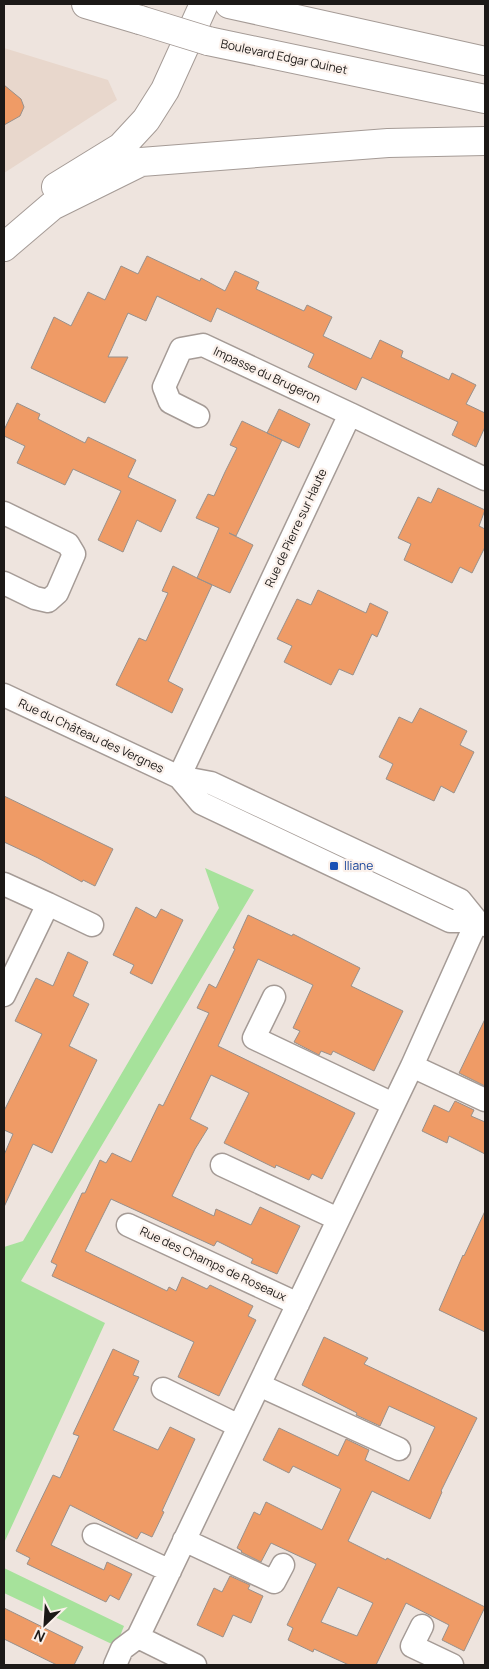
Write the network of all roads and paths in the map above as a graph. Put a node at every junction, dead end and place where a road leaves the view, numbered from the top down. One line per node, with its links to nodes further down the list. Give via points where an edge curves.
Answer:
1 (86, 4): 5 (main road, Boulevard Edgar Quinet, bridge, via 208,40)
2 (204, 4): 7 (main road, via 165,90 146,120 120,147 39,197)
3 (229, 4): 4 (main road)
4 (485, 62)
5 (485, 100)
6 (485, 141): 8 (main road, via 388,143 141,162 52,206)
7 (4, 226)
8 (4, 247)
9 (350, 414): 10 (street, Impasse du Brugeron, via 203,345 181,349 164,387 170,402); 11 (street); 15 (street, Rue de Pierre sur Haute)
10 (198, 416)
11 (485, 479)
12 (4, 513): 13 (street, via 68,544 74,554 57,593 48,601)
13 (4, 584)
14 (4, 695): 15 (street, Rue du Château des Vergnes)
15 (179, 778): 18 (street, Rue du Château des Vergnes, via 211,783 460,900)
16 (4, 884): 17 (street)
17 (48, 904): 19 (street); 20 (street)
18 (481, 923): 22 (street, Rue des Champs de Roseaux)
19 (92, 925)
20 (4, 995)
21 (274, 997): 24 (street, via 254,1038)
22 (412, 1066): 23 (street); 24 (street, Rue des Champs de Roseaux)
23 (485, 1100)
24 (393, 1104): 26 (street, Rue des Champs de Roseaux)
25 (222, 1165): 26 (street)
26 (338, 1220): 28 (street, Rue des Champs de Roseaux)
27 (128, 1225): 28 (street, Rue des Champs de Roseaux)
28 (298, 1304): 29 (street, Rue des Champs de Roseaux)
29 (259, 1384): 31 (street, Rue des Champs de Roseaux); 32 (street)
30 (163, 1389): 31 (street)
31 (239, 1426): 34 (street, Rue des Champs de Roseaux)
32 (399, 1449)
33 (94, 1535): 36 (street)
34 (184, 1540): 35 (street, via 274,1582); 36 (street, Rue des Champs de Roseaux)
35 (283, 1565)
36 (170, 1571): 38 (street, Rue des Champs de Roseaux)
37 (422, 1626): 41 (street, via 412,1646)
38 (138, 1637): 39 (street, Rue des Champs de Roseaux, via 122,1650); 40 (street)
39 (115, 1665)
40 (195, 1665)
41 (452, 1665)

